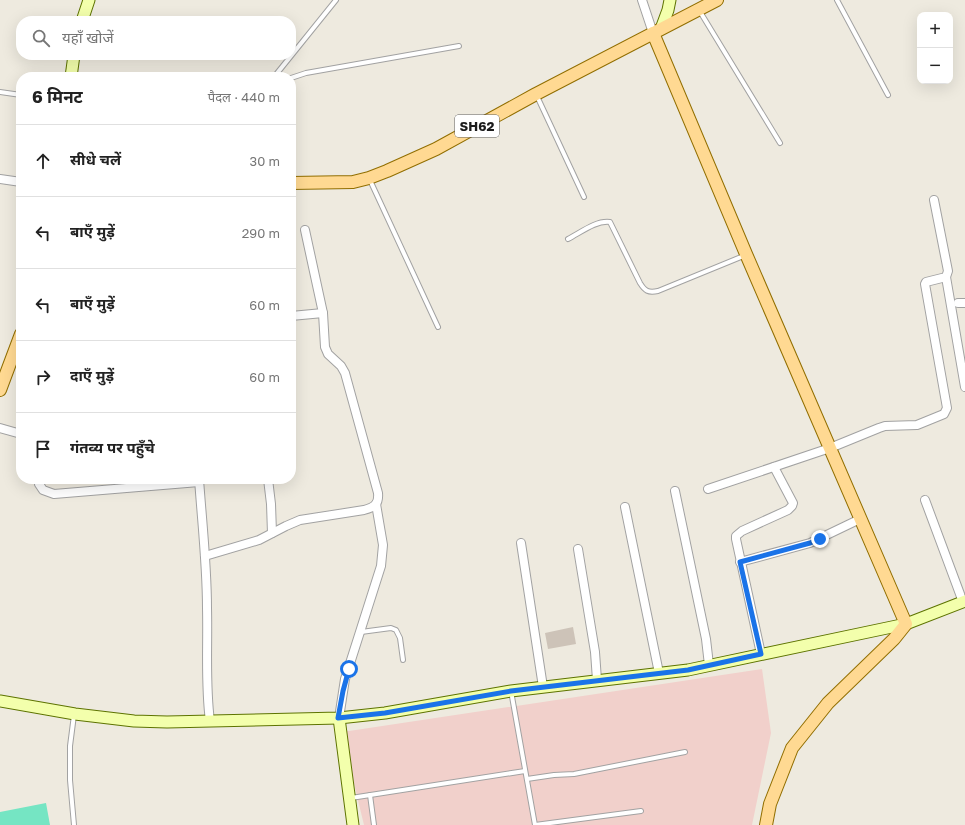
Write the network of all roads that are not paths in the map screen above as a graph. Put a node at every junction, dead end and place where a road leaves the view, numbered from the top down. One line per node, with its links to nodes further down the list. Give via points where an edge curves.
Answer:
1 (89, 0): 8 (street)
2 (336, 0): 11 (lane)
3 (642, 0): 9 (street)
4 (670, 0): 9 (street, via 668,10)
5 (717, 0): 7 (main road, SH62)
6 (837, 0): 20 (lane)
7 (698, 10): 9 (main road, SH62); 21 (lane)
8 (84, 16)
9 (657, 31): 19 (main road, SH62); 30 (main road)
10 (460, 46): 16 (lane)
11 (296, 50)
12 (73, 60): 14 (street)
13 (288, 60): 15 (lane)
14 (72, 72)
15 (278, 72)
16 (296, 76)
17 (0, 92): 18 (lane)
18 (16, 94)
19 (536, 94): 22 (main road, SH62, via 436,149); 26 (lane)
20 (888, 95)
21 (780, 143)
22 (369, 178): 25 (main road, SH62, via 339,183); 34 (lane)
23 (0, 179): 24 (street)
24 (16, 181)
25 (296, 183)
26 (584, 197)
27 (934, 200): 31 (street, via 948,271)
28 (305, 230): 32 (street)
29 (568, 239): 30 (lane, via 604,222 610,222 644,289 650,292 658,291)
30 (746, 254): 40 (main road)
31 (946, 277): 36 (street); 40 (street, via 925,284 947,408 944,414 917,425 885,426)
32 (322, 313): 33 (street); 49 (street, via 325,347 345,373 378,493)
33 (296, 316)
34 (438, 327)
35 (16, 347): 37 (main road)
36 (965, 387)
37 (0, 390)
38 (0, 428): 39 (street)
39 (16, 433)
40 (830, 448): 41 (street); 51 (main road)
41 (774, 467): 46 (street); 56 (street, via 793,503 792,506 736,536)
42 (39, 484): 43 (street, via 43,490 54,494)
43 (138, 484)
44 (199, 484): 55 (street)
45 (269, 484): 52 (street)
46 (708, 489)
47 (675, 491): 62 (street, via 706,639)
48 (925, 500): 57 (street)
49 (376, 504): 52 (street, via 364,510 300,520); 59 (street, via 382,533 381,566)
50 (625, 507): 63 (street)
51 (860, 518): 56 (street, via 810,543); 58 (main road)
52 (272, 533): 55 (street, via 245,545)
53 (521, 543): 65 (street)
54 (578, 549): 64 (street, via 595,652)
55 (205, 556): 70 (street, via 208,606 207,698)
56 (740, 562): 60 (street)
57 (964, 601): 58 (street)
58 (906, 624): 60 (street); 81 (main road, via 828,703 792,748 770,804)
59 (361, 632): 61 (lane, via 391,628 396,630 400,638); 69 (street, via 343,691)
60 (761, 654): 62 (street)
61 (403, 660)
62 (709, 665): 63 (street)
63 (659, 673): 64 (street)
64 (597, 680): 65 (street)
65 (543, 687): 66 (street)
66 (511, 691): 69 (street, via 385,713); 72 (lane)
67 (0, 701): 68 (street)
68 (74, 714): 70 (street, via 134,721); 77 (lane, via 70,746)
69 (338, 718): 70 (street); 75 (street)
70 (210, 721)
71 (685, 752): 73 (lane, via 574,774)
72 (525, 771): 73 (lane); 74 (lane)
73 (527, 779): 80 (lane)
74 (370, 795): 75 (lane); 79 (lane)
75 (348, 798): 78 (street)
76 (642, 811): 80 (lane)
77 (74, 825)
78 (353, 825)
79 (374, 825)
80 (534, 825)
81 (766, 825)

